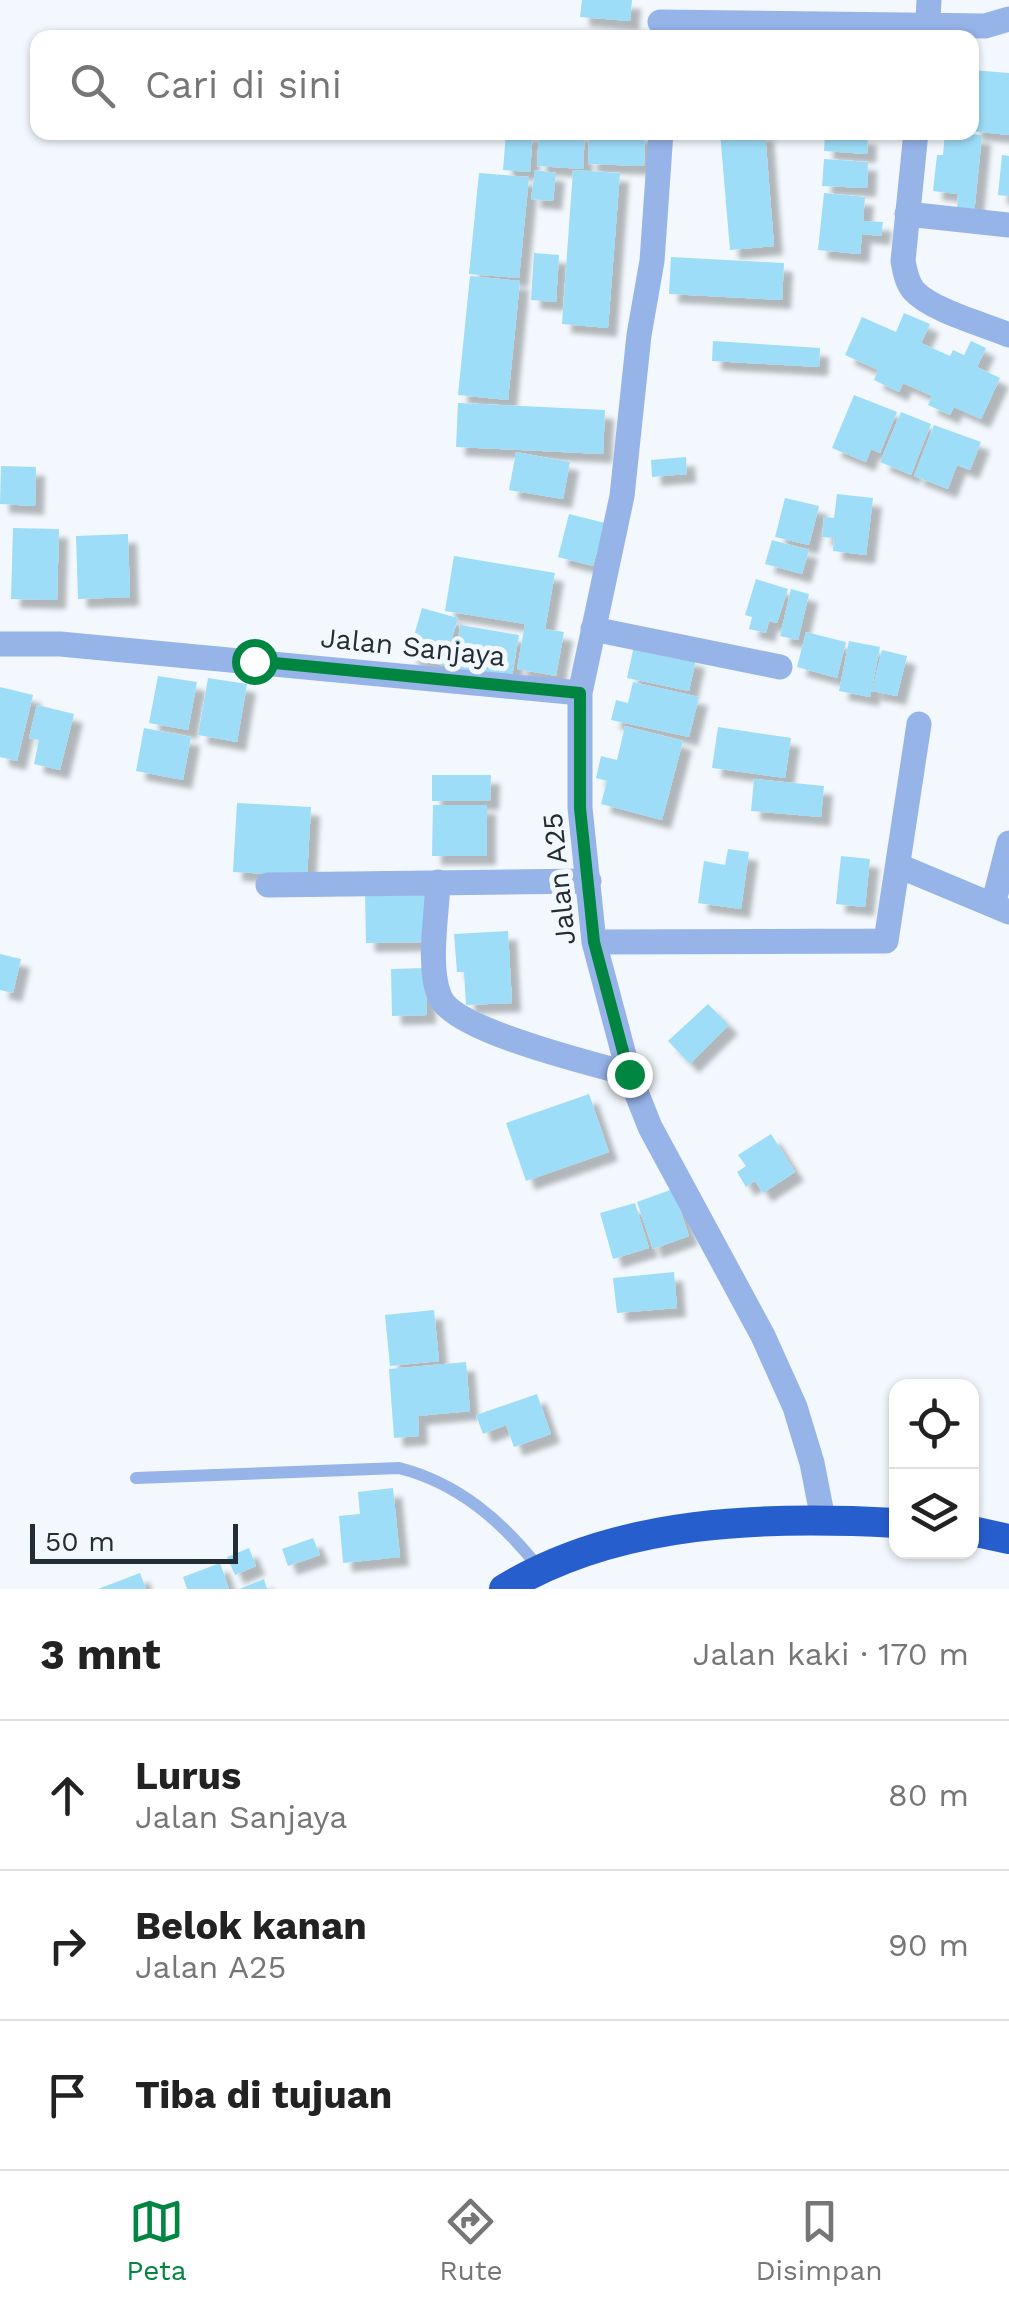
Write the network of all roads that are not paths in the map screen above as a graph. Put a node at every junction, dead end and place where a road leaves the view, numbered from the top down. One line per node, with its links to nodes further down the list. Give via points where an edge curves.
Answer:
1 (929, 0): 5 (street)
2 (660, 20): 4 (street)
3 (997, 23): 6 (street); 7 (street)
4 (883, 30)
5 (928, 30)
6 (943, 30)
7 (1009, 39)
8 (661, 140): 13 (street, Jalan A25, via 622,496)
9 (915, 140): 10 (street)
10 (907, 214): 11 (street); 12 (street, via 903,262 912,290)
11 (1009, 225)
12 (1009, 335)
13 (594, 628): 15 (street); 16 (street, Jalan A25)
14 (0, 644): 16 (street, Jalan Sanjaya, via 60,644)
15 (780, 667)
16 (580, 693): 20 (street, Jalan A25, via 580,808)
17 (919, 724): 19 (street)
18 (1009, 843): 23 (street)
19 (899, 866): 23 (street); 24 (street, via 886,941)
20 (589, 881): 21 (street); 24 (street, Jalan A25)
21 (438, 882): 22 (street); 25 (street, via 434,979 450,1012 522,1043)
22 (268, 884)
23 (1001, 908)
24 (594, 942): 25 (street, Jalan A25)
25 (629, 1074): 27 (street, Jalan A25, via 669,1167 795,1407)
26 (136, 1478): 31 (lane, via 399,1468 425,1474 496,1518)
27 (823, 1519): 28 (highway); 31 (highway, via 665,1533 580,1553)
28 (889, 1522)
29 (979, 1533): 30 (highway)
30 (1009, 1539)
31 (544, 1579): 32 (highway)
32 (504, 1589)

